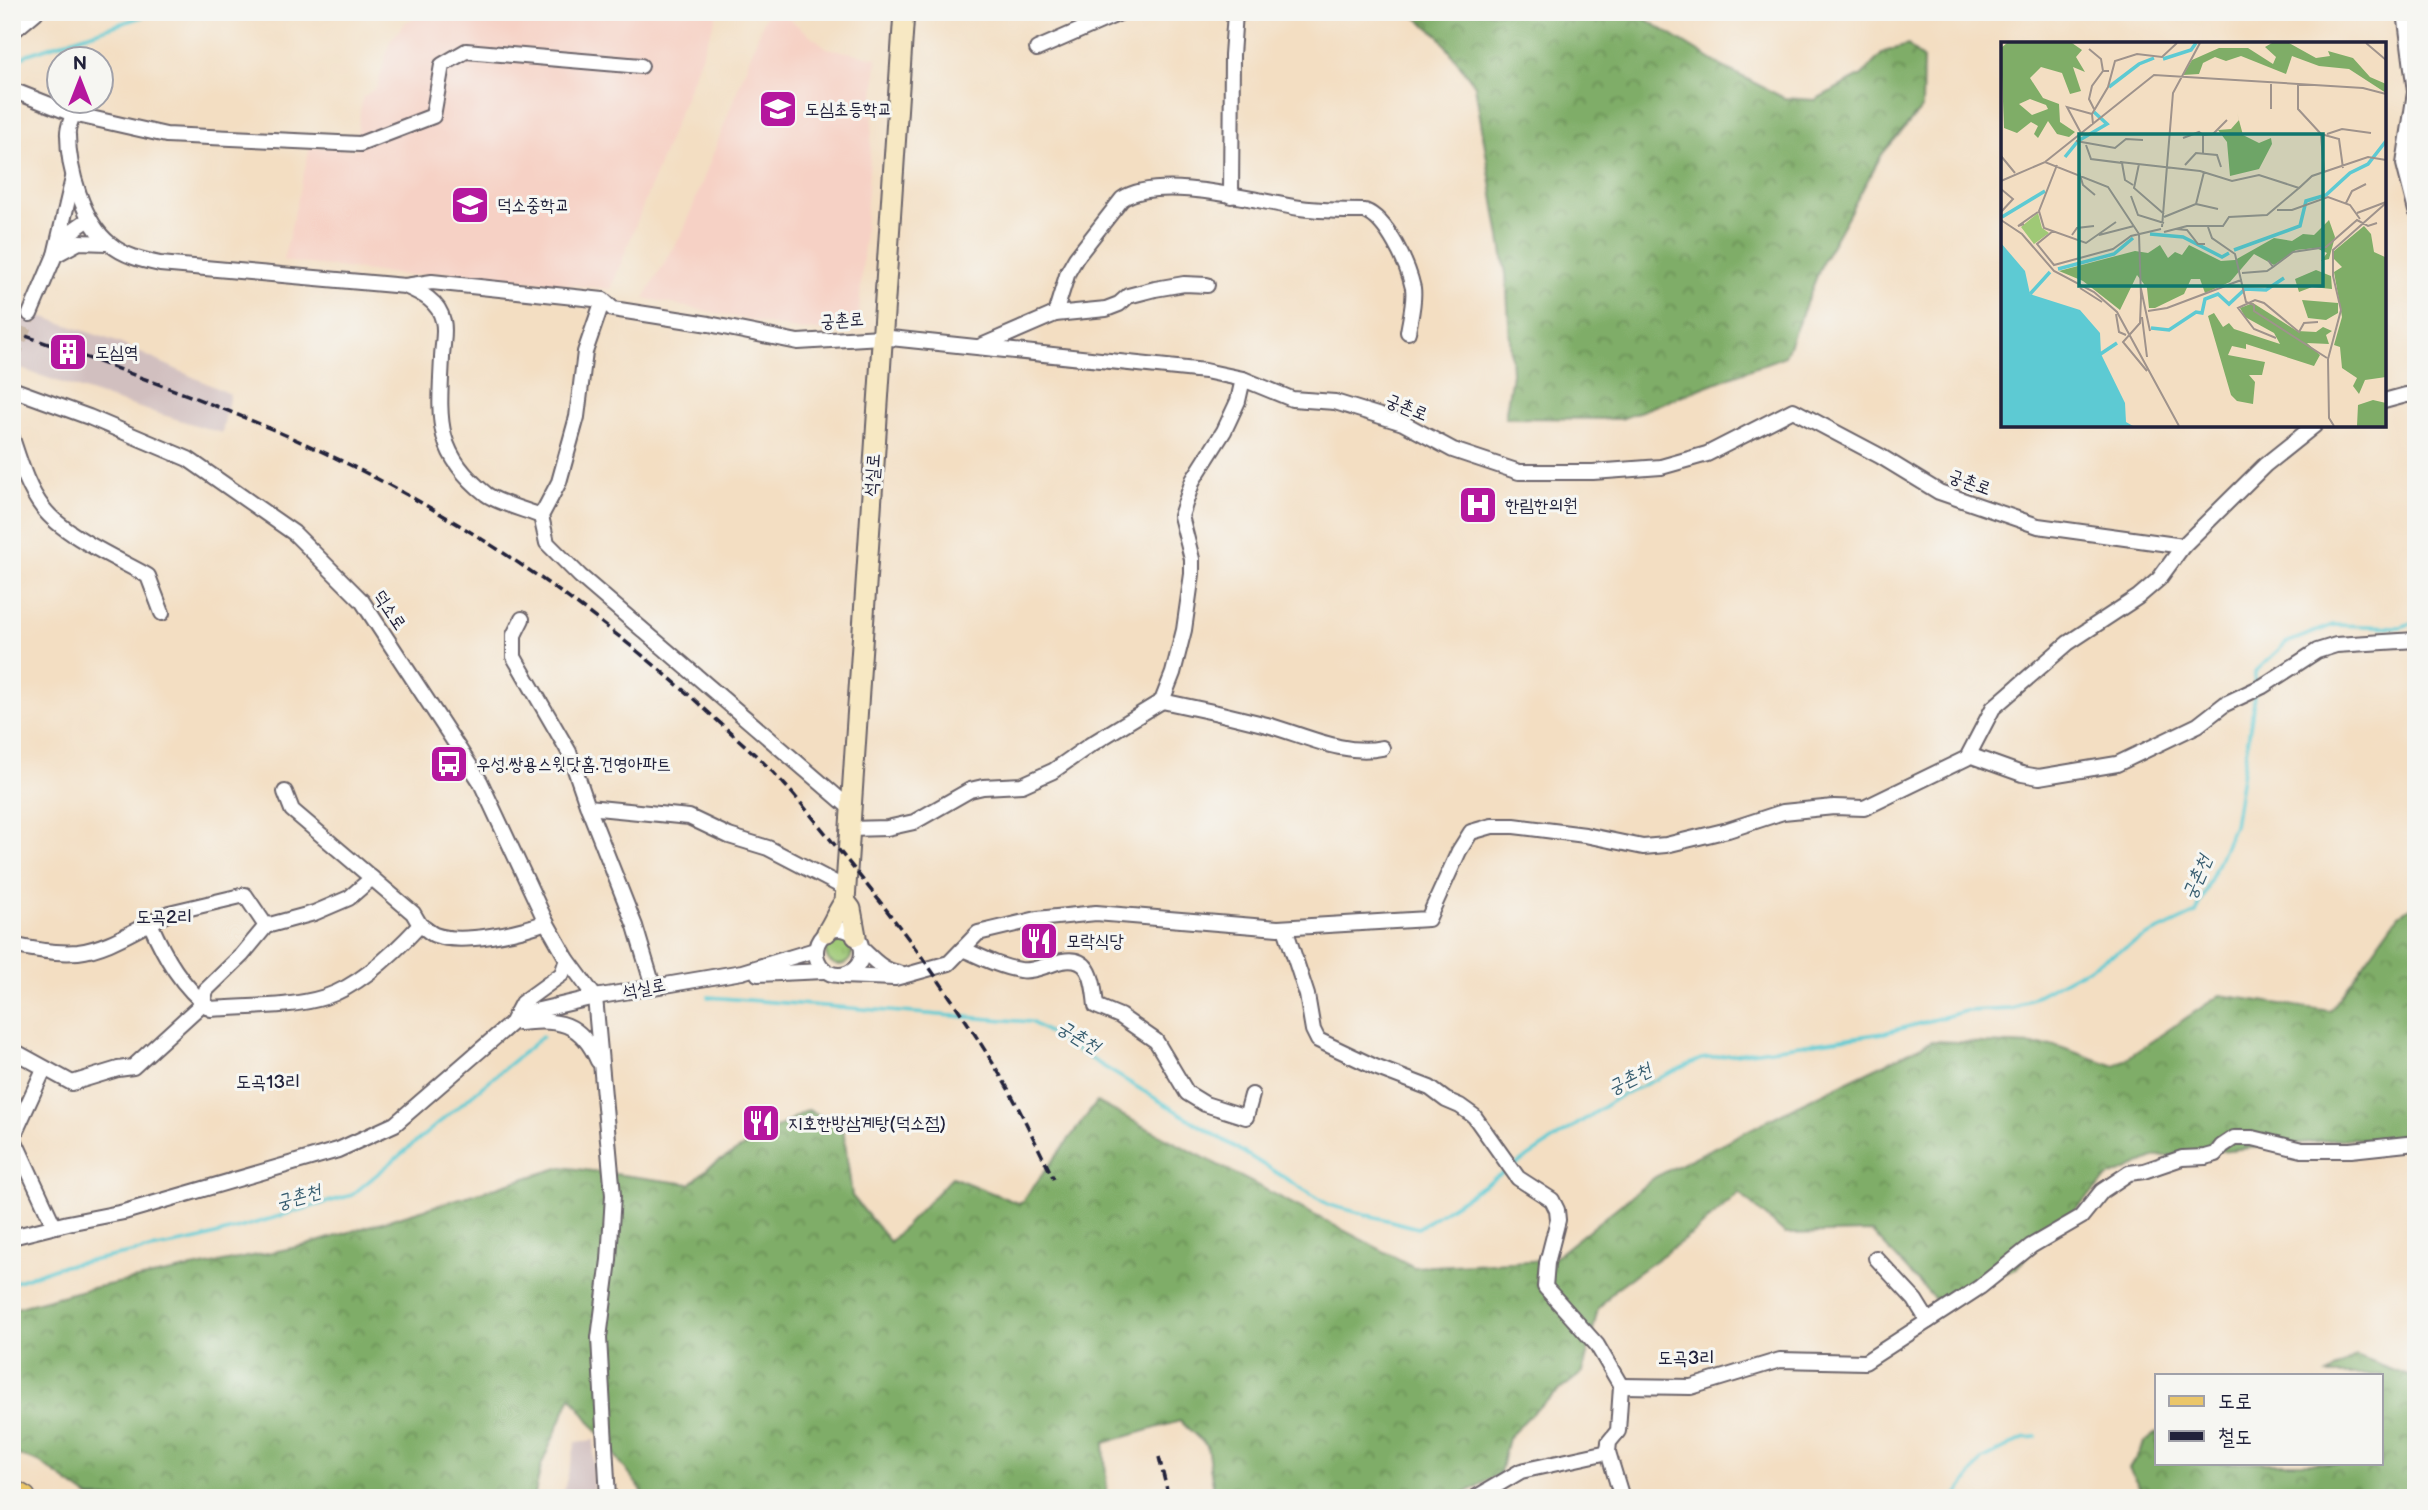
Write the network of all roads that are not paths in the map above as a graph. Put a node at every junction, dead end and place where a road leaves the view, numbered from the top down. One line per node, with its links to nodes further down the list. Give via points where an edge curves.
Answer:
1 (904, 12): 26 (street, 석실로)
2 (1122, 12): 8 (street)
3 (1247, 12): 5 (street)
4 (2405, 12): 16 (street, via 2415,92 2404,164)
5 (1235, 13): 15 (street)
6 (30, 14): 7 (street)
7 (12, 32)
8 (1037, 49)
9 (641, 66): 13 (street, via 466,51 442,65 433,116 360,144 166,135)
10 (12, 90): 11 (street)
11 (46, 103)
12 (72, 116): 14 (street, via 67,133)
13 (82, 116)
14 (74, 174): 17 (street); 19 (street)
15 (1231, 195): 24 (street, via 1131,192 1076,258); 25 (street, via 1374,214 1391,235 1413,290)
16 (2416, 211)
17 (89, 219): 18 (street); 19 (street, via 69,233)
18 (107, 243): 19 (street, via 79,242); 21 (street, 궁촌로, via 138,260 160,264)
19 (55, 255): 23 (street)
20 (1207, 285): 24 (street, via 1155,289 1128,296 1106,309)
21 (405, 286): 22 (street, 궁촌로, via 432,282); 34 (street, via 426,295 444,321 439,409 443,438 455,463 487,495)
22 (603, 300): 26 (street, 궁촌로, via 613,309 798,342); 34 (street, via 585,352 577,417 559,482)
23 (30, 314)
24 (1055, 314): 27 (street)
25 (1408, 332)
26 (881, 337): 27 (street, 궁촌로); 44 (street, 석실로)
27 (978, 347): 28 (street, 궁촌로)
28 (1243, 379): 35 (street, 궁촌로, via 1292,399 1335,402 1403,423 1454,450 1519,472 1661,467 1707,454 1793,410 1939,492 2038,526); 39 (street, via 1238,401 1193,480 1181,516 1192,574 1184,630)
29 (12, 389): 48 (street, 덕소로, via 188,459 293,533 362,601 480,781)
30 (2416, 395): 31 (street)
31 (2386, 400)
32 (2313, 427): 35 (street)
33 (12, 438): 36 (street, via 27,481 44,510 74,535 148,576)
34 (541, 516): 44 (street, via 547,543 580,576)
35 (2183, 546): 41 (street, via 2160,579 2068,643 1993,708)
36 (162, 613)
37 (522, 619): 43 (street, via 514,635 514,657 569,752)
38 (2416, 640): 41 (street, via 2336,645 2317,651 2225,704 2198,725 2117,764 2039,777)
39 (1161, 701): 40 (street, via 1349,750); 45 (street, via 1053,771 1022,785 970,790 914,822)
40 (1382, 748)
41 (1969, 755): 52 (street, via 1864,808 1783,811 1666,845 1492,826 1471,832 1428,919)
42 (285, 792): 46 (street, via 292,810)
43 (588, 807): 47 (street, via 689,817 768,848); 63 (street, via 635,926)
44 (850, 807): 45 (street, 석실로)
45 (849, 828): 47 (street, 석실로)
46 (372, 878): 50 (street, via 413,913); 51 (street, via 349,898)
47 (845, 895): 53 (street, 석실로); 54 (street)
48 (546, 922): 50 (street, via 462,938 435,935); 58 (street, 덕소로)
49 (150, 923): 51 (street, via 169,913 246,895); 55 (street, via 80,952); 65 (street, via 176,974)
50 (420, 925): 65 (street, via 356,980 326,996 211,1009)
51 (266, 926): 65 (street, via 206,990)
52 (1285, 928): 56 (street, via 1069,914 978,933); 76 (street, via 1318,1040 1430,1088 1460,1106 1474,1116 1516,1175 1552,1200 1558,1220 1545,1287 1597,1346)
53 (827, 932): 54 (street, via 842,929); 57 (street, 석실로)
54 (859, 943): 61 (street, via 876,963 892,972); 62 (street, via 860,964)
55 (12, 945)
56 (963, 948): 61 (street, via 949,963); 70 (street, via 1021,970 1066,960 1078,962 1093,977 1096,1006 1156,1041 1187,1093 1246,1117)
57 (815, 950): 59 (street); 60 (street, 석실로)
58 (567, 959): 64 (street, 덕소로); 66 (street, via 562,974 522,1003)
59 (824, 971): 60 (street); 62 (street)
60 (743, 972): 63 (street, 석실로)
61 (910, 974): 62 (street, via 895,978)
62 (841, 976)
63 (653, 986): 64 (street, 석실로)
64 (596, 997): 66 (street, 석실로, via 522,1014); 69 (street)
65 (203, 1003): 68 (street, via 133,1067 72,1083)
66 (510, 1024): 69 (street, via 543,1020 567,1024 582,1034); 72 (street, via 395,1124 338,1150 124,1212)
67 (12, 1050): 68 (street)
68 (44, 1069): 72 (street, via 13,1137)
69 (602, 1070): 80 (street, via 613,1195 599,1338)
70 (1252, 1096)
71 (2416, 1143): 75 (street, via 2302,1150 2234,1138 2216,1154 2129,1173 2102,1191 2081,1217 2031,1246)
72 (54, 1226): 73 (street)
73 (12, 1237)
74 (1876, 1258): 75 (street)
75 (1928, 1321): 76 (street, via 1866,1362 1780,1360 1691,1387)
76 (1621, 1386): 77 (street, via 1618,1431 1609,1441)
77 (1608, 1452): 81 (street, via 1521,1471); 82 (street)
78 (12, 1491): 79 (main road)
79 (24, 1498)
80 (608, 1498)
81 (1475, 1498)
82 (1622, 1498)

